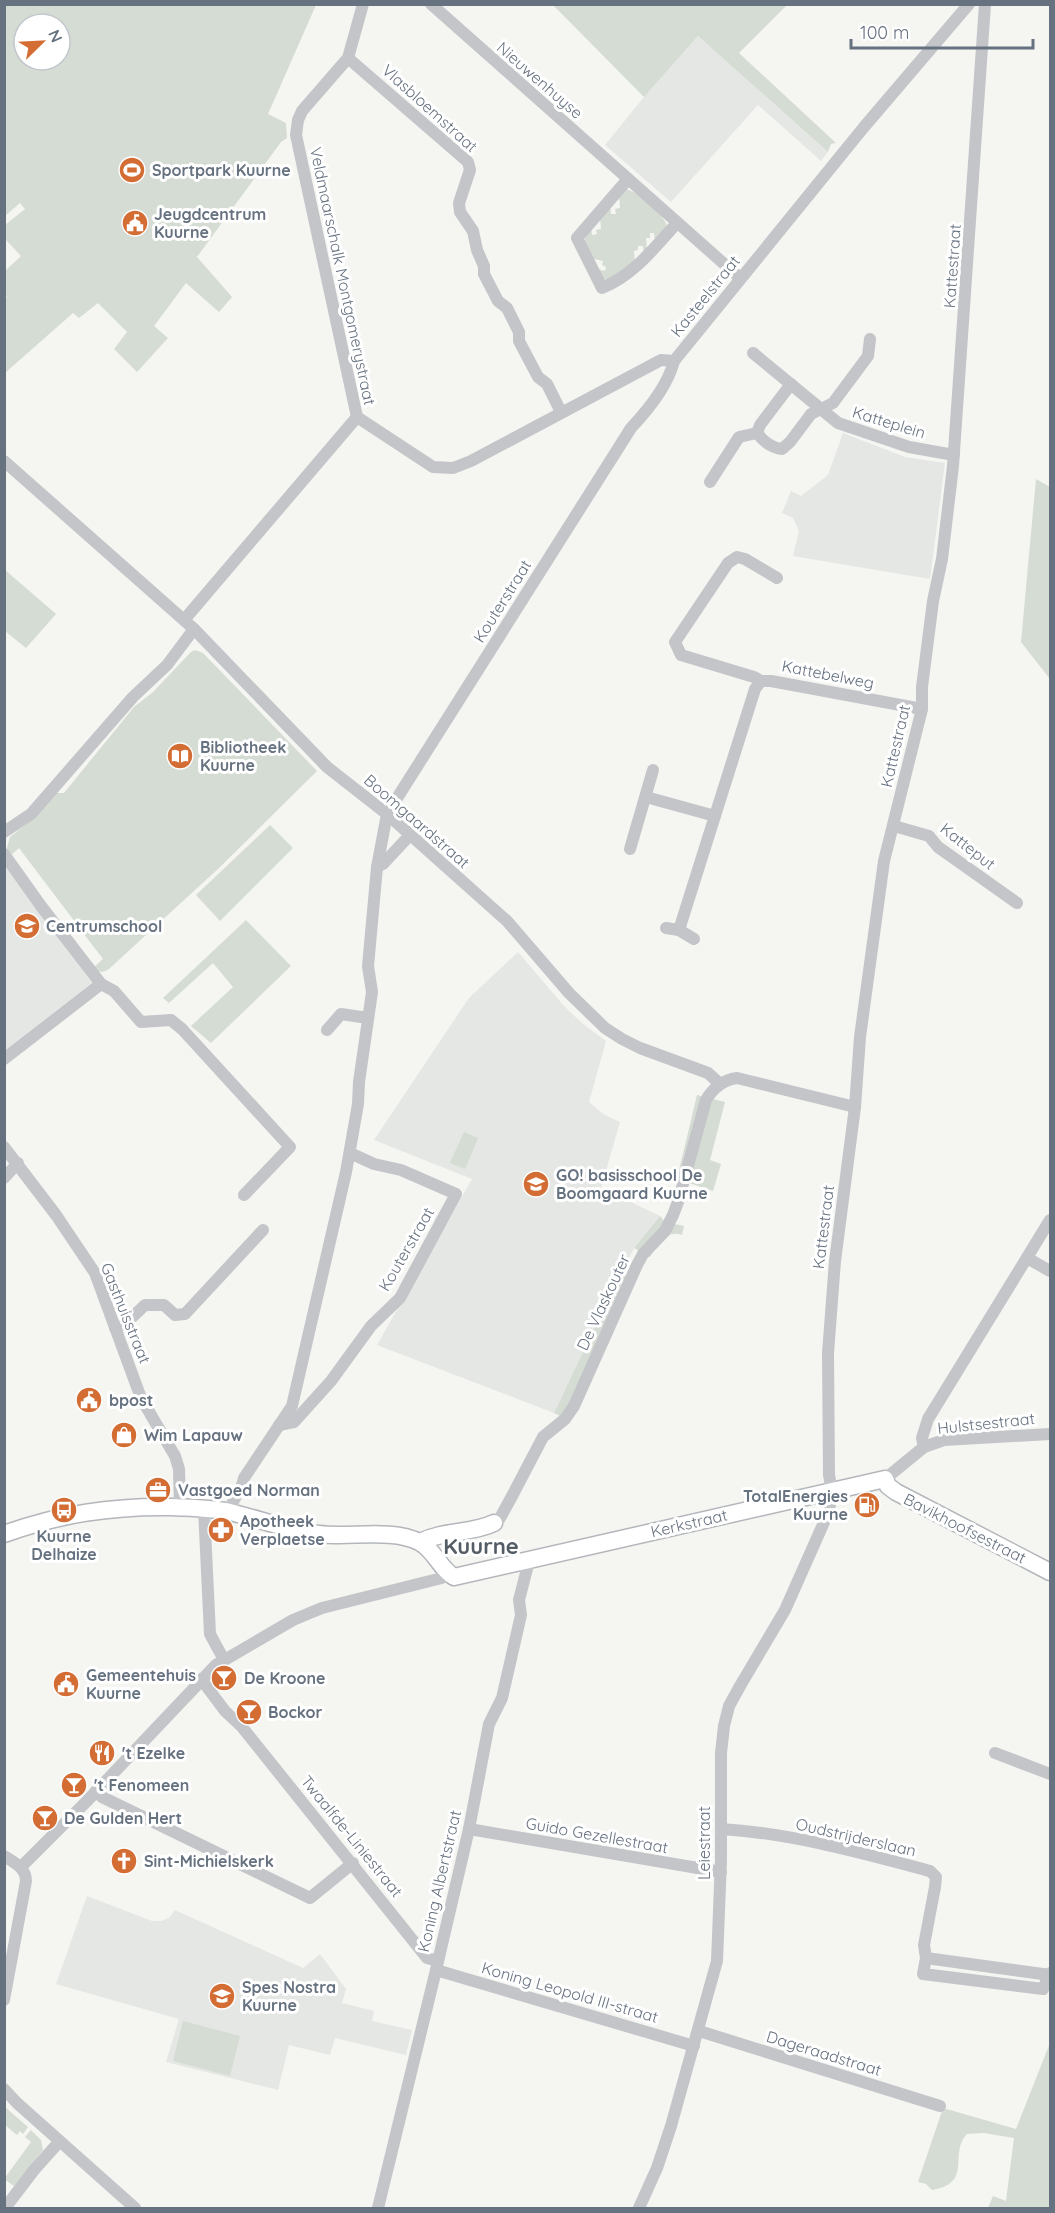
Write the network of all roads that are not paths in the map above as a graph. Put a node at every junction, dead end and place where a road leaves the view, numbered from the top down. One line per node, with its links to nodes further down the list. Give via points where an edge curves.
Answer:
1 (363, 4): 5 (street, Veldmaarschalk Montgomerystraat)
2 (431, 4): 6 (street, Nieuwenhuyse)
3 (969, 4): 8 (street, Kasteelstraat)
4 (985, 4): 17 (street, Kattestraat)
5 (348, 58): 14 (street, Vlasbloemstraat, via 468,162 470,170 459,203 460,212 473,231 484,274 498,301 507,308 519,332 519,341); 15 (street, Veldmaarschalk Montgomerystraat, via 302,111 296,135)
6 (628, 179): 7 (street, Nieuwenhuyse); 7 (street, via 577,237 602,288 638,266)
7 (677, 222): 8 (street, Nieuwenhuyse)
8 (740, 278): 11 (street, Kasteelstraat)
9 (870, 339): 13 (street, Katteplein, via 868,356 832,403)
10 (753, 353): 12 (street, Katteplein)
11 (674, 361): 14 (street, Kasteelstraat, via 661,360); 27 (street, Kouterstraat, via 671,373 630,428)
12 (791, 384): 13 (street, Katteplein); 16 (street)
13 (819, 410): 16 (street, Katteplein, via 811,414 782,449); 17 (street, Katteplein, via 838,423 898,444)
14 (561, 412): 15 (street, Kasteelstraat, via 471,461 444,469 433,467)
15 (357, 417): 21 (street, Veldmaarschalk Montgomerystraat)
16 (757, 433): 19 (street, via 739,437)
17 (954, 455): 24 (street, Kattestraat)
18 (4, 461): 21 (street, Boomgaardstraat)
19 (710, 482)
20 (777, 578): 23 (street, via 737,556 728,563 675,642 681,655)
21 (184, 620): 22 (street, Boomgaardstraat)
22 (194, 629): 27 (street, Boomgaardstraat, via 327,766); 30 (street, via 167,665 133,697 31,814)
23 (760, 681): 24 (street, Kattebelweg); 28 (street, Kattebelweg)
24 (922, 709): 29 (street, Kattestraat)
25 (653, 770): 26 (street)
26 (646, 797): 28 (street); 32 (street)
27 (387, 814): 31 (street, Boomgaardstraat); 34 (street, Kouterstraat)
28 (715, 816): 37 (street, Kattebelweg)
29 (894, 826): 35 (street, Katteput, via 929,836 938,847); 44 (street, Kattestraat, via 877,910)
30 (4, 832)
31 (410, 835): 34 (street); 43 (street, Boomgaardstraat, via 507,921 569,993 606,1028 640,1048 708,1073)
32 (630, 849)
33 (4, 854): 39 (street)
34 (377, 867): 40 (street, Kouterstraat, via 368,966 372,992)
35 (1017, 903)
36 (666, 928): 37 (street)
37 (679, 930): 38 (street)
38 (694, 939)
39 (101, 984): 42 (street); 49 (street, via 114,991 141,1022 171,1020 183,1029 290,1148)
40 (368, 1018): 41 (street, via 341,1014); 46 (street, Kouterstraat)
41 (327, 1030)
42 (4, 1059)
43 (720, 1084): 44 (street, via 736,1078); 63 (street, De Vlaskouter, via 706,1100 669,1224 637,1265 574,1406 543,1437)
44 (855, 1107): 59 (street, Kattestraat, via 835,1261 828,1353)
45 (4, 1146): 47 (street, Gasthuisstraat)
46 (350, 1153): 55 (street, Kouterstraat, via 292,1406); 55 (street, Kouterstraat, via 456,1194 400,1298 371,1326 331,1381 294,1422)
47 (18, 1163): 48 (street); 54 (street, Gasthuisstraat, via 95,1273)
48 (4, 1178)
49 (244, 1195)
50 (1050, 1220): 52 (street)
51 (263, 1230): 54 (street, via 185,1314 175,1315 164,1305 145,1305 125,1324)
52 (1027, 1258): 53 (street); 57 (street, via 928,1419 922,1438)
53 (1050, 1271)
54 (114, 1328): 60 (street, Gasthuisstraat, via 141,1398 175,1456)
55 (279, 1425): 62 (street, Kouterstraat, via 244,1478)
56 (1050, 1434): 57 (street, Hulstsestraat, via 944,1440)
57 (924, 1447): 58 (street, Kerkstraat)
58 (885, 1479): 59 (street, Kerkstraat); 68 (street, Bavikhoofsestraat, via 896,1492)
59 (831, 1492): 66 (street, Kerkstraat); 75 (street, Leiestraat, via 829,1511 785,1610 729,1706 721,1753)
60 (180, 1507): 61 (street); 64 (street, via 94,1510 44,1520)
61 (204, 1509): 62 (street); 69 (street, via 210,1634)
62 (229, 1512): 65 (street, via 319,1534 403,1536)
63 (494, 1523): 65 (street)
64 (4, 1534)
65 (420, 1542): 67 (street)
66 (529, 1561): 67 (street, Kerkstraat, via 454,1577); 74 (street, Koning Albertstraat, via 502,1698 489,1724)
67 (446, 1572): 69 (street, Kerkstraat, via 442,1578 322,1608)
68 (1050, 1572)
69 (224, 1660): 70 (street, Kerkstraat)
70 (201, 1679): 73 (street, Kerkstraat); 77 (street, Twaalfde-Liniestraat)
71 (995, 1753): 72 (street)
72 (1050, 1774)
73 (96, 1791): 77 (street, via 310,1898); 78 (street, Kerkstraat)
74 (469, 1829): 79 (street, Guido Gezellestraat); 80 (street, Koning Albertstraat)
75 (721, 1829): 79 (street, Leiestraat); 81 (street, Oudstrijderslaan, via 825,1845 930,1871 936,1878 924,1946 926,1958)
76 (4, 1856): 78 (street)
77 (353, 1863): 80 (street, Twaalfde-Liniestraat)
78 (24, 1871): 82 (street, via 22,1909)
79 (721, 1872): 83 (street, Leiestraat, via 717,1960)
80 (437, 1966): 84 (street, Koning Leopold III-straat); 90 (street, Koning Albertstraat)
81 (1050, 1975)
82 (4, 2000)
83 (699, 2031): 84 (street, Leiestraat); 86 (street, Dageraadstraat)
84 (694, 2046): 91 (street, Leiestraat, via 657,2168)
85 (4, 2089): 87 (street)
86 (940, 2106)
87 (60, 2142): 88 (street); 89 (street)
88 (5, 2208)
89 (135, 2208)
90 (378, 2208)
91 (639, 2208)

